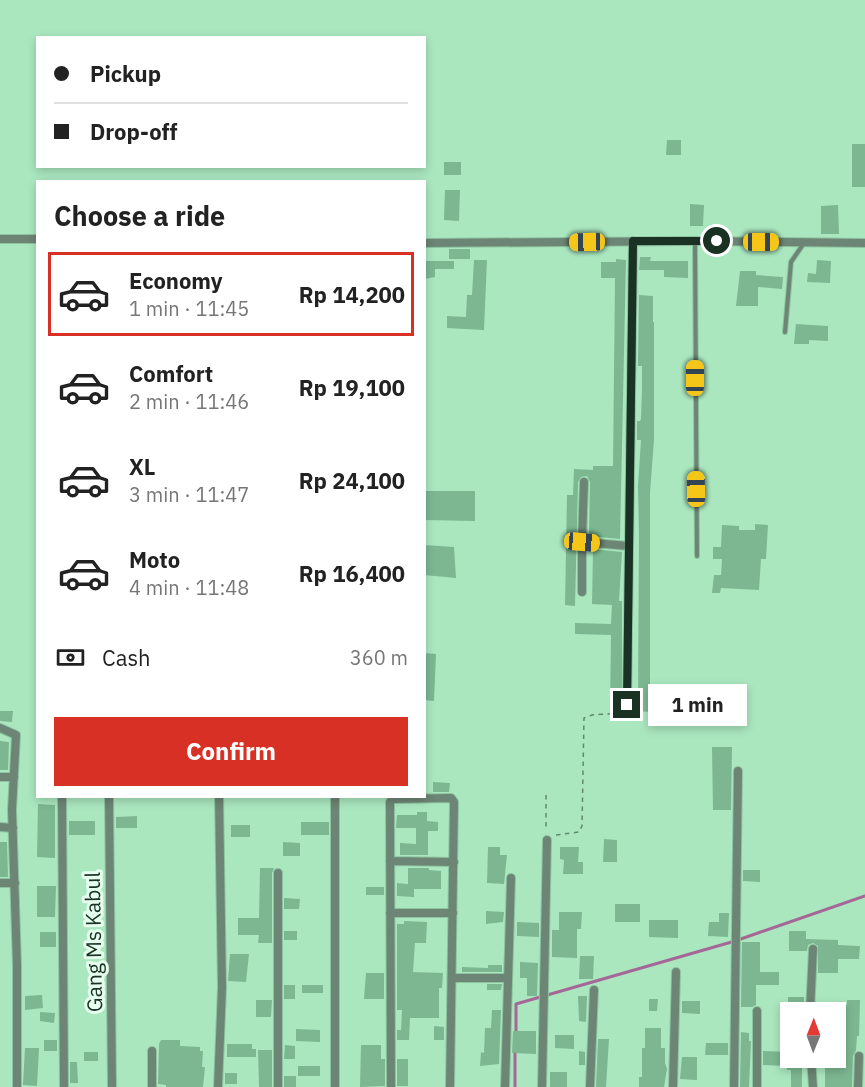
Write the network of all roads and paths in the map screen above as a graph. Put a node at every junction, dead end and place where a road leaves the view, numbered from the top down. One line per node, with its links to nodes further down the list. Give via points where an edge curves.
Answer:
1 (0, 239): 2 (street)
2 (36, 239)
3 (633, 241): 4 (street); 6 (street); 11 (street)
4 (695, 241): 5 (street); 12 (lane)
5 (805, 242): 7 (street); 8 (lane, via 791,262)
6 (426, 243)
7 (865, 243)
8 (785, 332)
9 (584, 482): 10 (street)
10 (582, 542): 11 (street); 13 (street)
11 (629, 546): 14 (street)
12 (697, 556)
13 (582, 592)
14 (627, 705): 26 (path, via 620,714 584,718 581,829)
15 (0, 728): 18 (street, via 16,735)
16 (738, 771): 58 (street)
17 (0, 777): 18 (street)
18 (14, 777): 25 (street)
19 (546, 795): 26 (path)
20 (62, 798): 46 (street)
21 (109, 798): 47 (street, Gang Ms Kabul)
22 (219, 798): 49 (street, via 222,988)
23 (335, 798): 51 (street)
24 (0, 827): 25 (street)
25 (13, 828): 32 (street)
26 (546, 840): 55 (street)
27 (390, 861): 28 (street); 28 (street, via 391,800 451,798); 33 (street)
28 (454, 862): 34 (street)
29 (278, 873): 50 (street)
30 (511, 878): 38 (street)
31 (0, 883): 32 (street)
32 (15, 883): 45 (street)
33 (390, 913): 34 (street); 52 (street)
34 (453, 913): 37 (street)
35 (813, 949): 40 (street)
36 (676, 972): 57 (street)
37 (452, 978): 38 (street); 53 (street)
38 (508, 978): 54 (street)
39 (594, 990): 56 (street)
40 (810, 1002)
41 (757, 1011): 59 (street)
42 (152, 1051): 48 (street)
43 (859, 1056): 61 (street)
44 (812, 1068): 60 (street)
45 (17, 1087)
46 (64, 1087)
47 (112, 1087)
48 (152, 1087)
49 (218, 1087)
50 (278, 1087)
51 (335, 1087)
52 (391, 1087)
53 (450, 1087)
54 (505, 1087)
55 (542, 1087)
56 (590, 1087)
57 (673, 1087)
58 (734, 1087)
59 (757, 1087)
60 (813, 1087)
61 (858, 1087)

